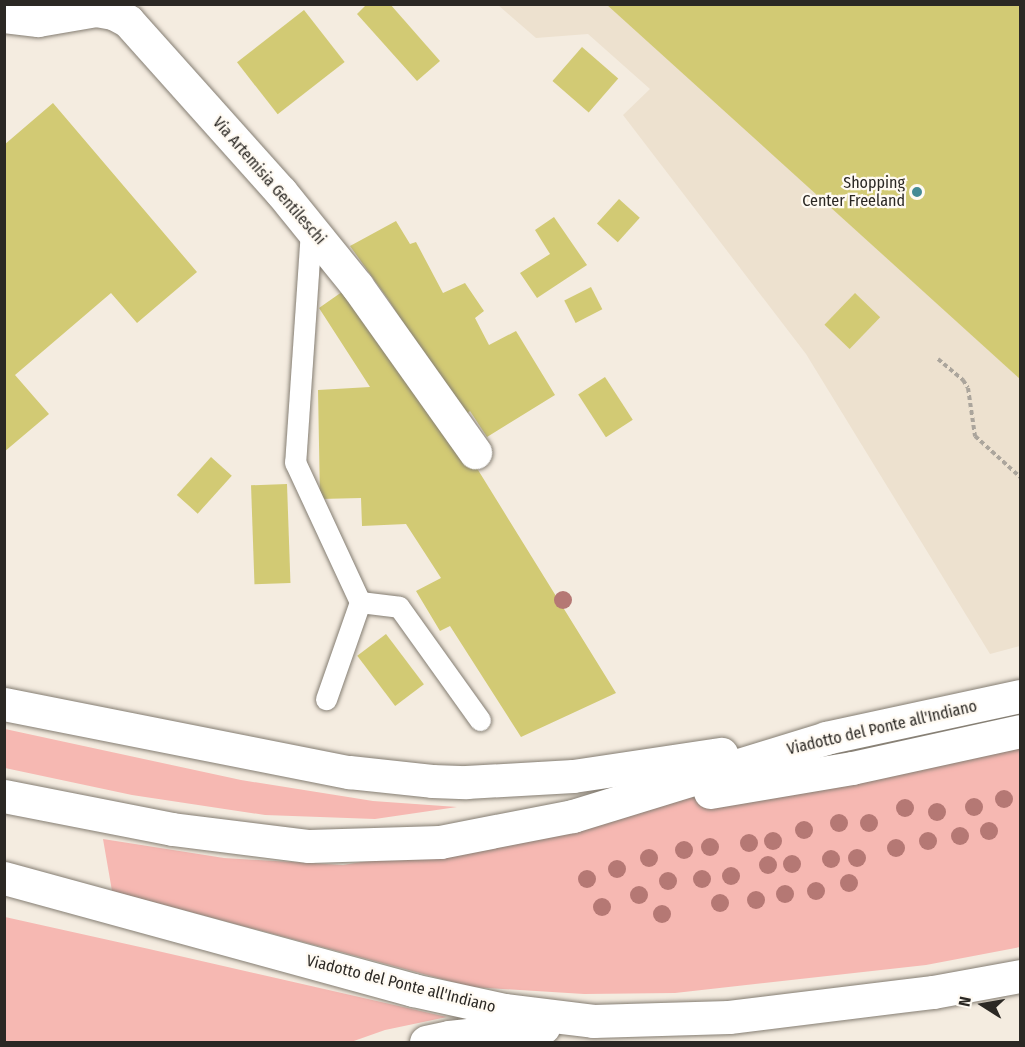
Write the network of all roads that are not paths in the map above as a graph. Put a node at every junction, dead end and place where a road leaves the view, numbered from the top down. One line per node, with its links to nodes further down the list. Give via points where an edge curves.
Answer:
1 (74, 9): 2 (main road, Via Artemisia Gentileschi, via 38,20); 3 (main road, Via Artemisia Gentileschi, via 113,13 128,21)
2 (4, 16)
3 (311, 230): 4 (main road, Via Artemisia Gentileschi, via 357,286); 5 (lane, via 295,462)
4 (475, 452)
5 (360, 602): 7 (lane); 9 (lane, via 399,608)
6 (1020, 696): 11 (main road, Viadotto del Ponte all'Indiano)
7 (326, 699)
8 (4, 704): 11 (main road, via 350,772 466,782 573,776)
9 (480, 720)
10 (1020, 731): 13 (main road, Viadotto del Ponte all'Indiano, via 852,768)
11 (826, 738): 13 (main road, Viadotto del Ponte all'Indiano)
12 (4, 796): 13 (main road, Viadotto del Ponte all'Indiano, via 172,829 309,846 440,842)
13 (573, 816)
14 (4, 878): 16 (main road, Viadotto del Ponte all'Indiano, via 413,990 504,1010)
15 (1020, 976): 16 (main road, Viadotto del Ponte all'Indiano, via 933,992 729,1017)
16 (594, 1021): 17 (main road)
17 (426, 1042)

